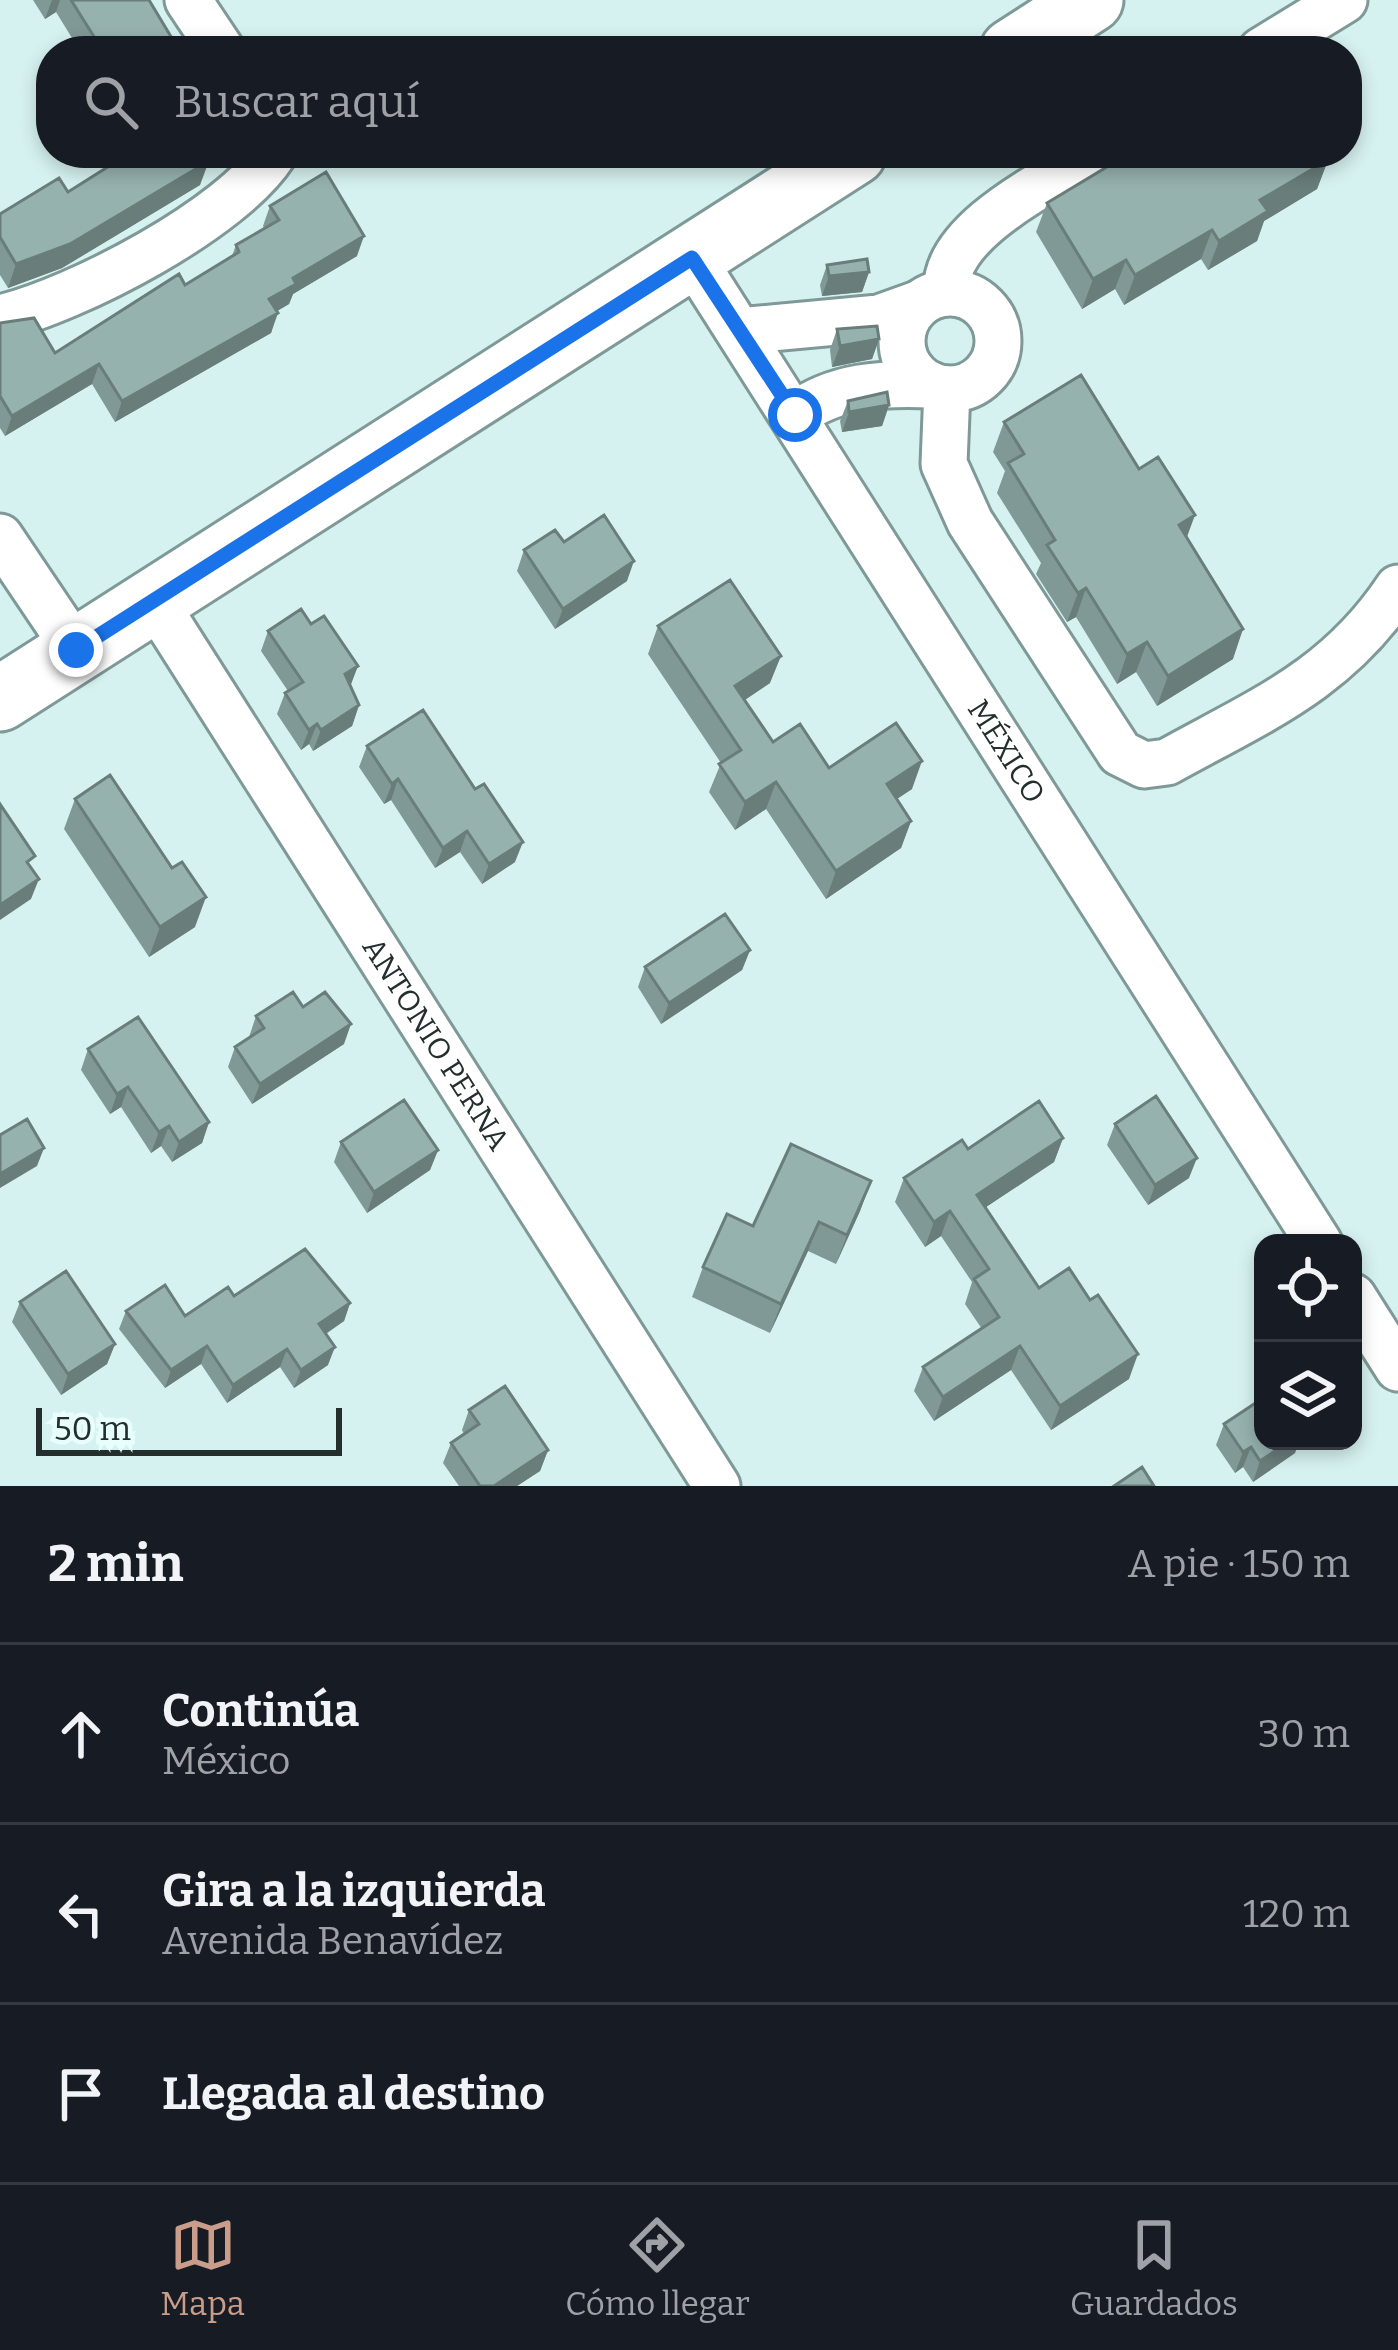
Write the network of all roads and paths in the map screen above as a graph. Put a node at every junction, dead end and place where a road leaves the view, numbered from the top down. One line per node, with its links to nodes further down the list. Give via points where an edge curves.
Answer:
1 (188, 0): 4 (street)
2 (1091, 0): 5 (main road)
3 (1344, 0): 6 (street)
4 (212, 36)
5 (1035, 36)
6 (1285, 36)
7 (259, 168): 12 (street, via 156,248 47,304)
8 (831, 168): 10 (main road)
9 (1071, 168): 11 (street, via 965,242)
10 (692, 258): 13 (street, MÉXICO); 18 (main road)
11 (933, 298): 13 (street, via 878,318); 14 (street, via 902,333 902,348 918,377); 14 (street, via 978,300 999,340 978,381)
12 (0, 318)
13 (739, 331): 15 (street, MÉXICO)
14 (939, 387): 15 (street, via 889,383 821,395); 17 (street, via 944,464 970,522 1120,753 1144,765 1167,762 1326,673)
15 (795, 415): 21 (street, MÉXICO)
16 (0, 537): 19 (street)
17 (1398, 588)
18 (154, 601): 19 (main road); 24 (street, ANTONIO PERNA)
19 (76, 650): 20 (main road)
20 (0, 699)
21 (1312, 1234)
22 (1362, 1312): 23 (street)
23 (1398, 1369)
24 (717, 1486)

